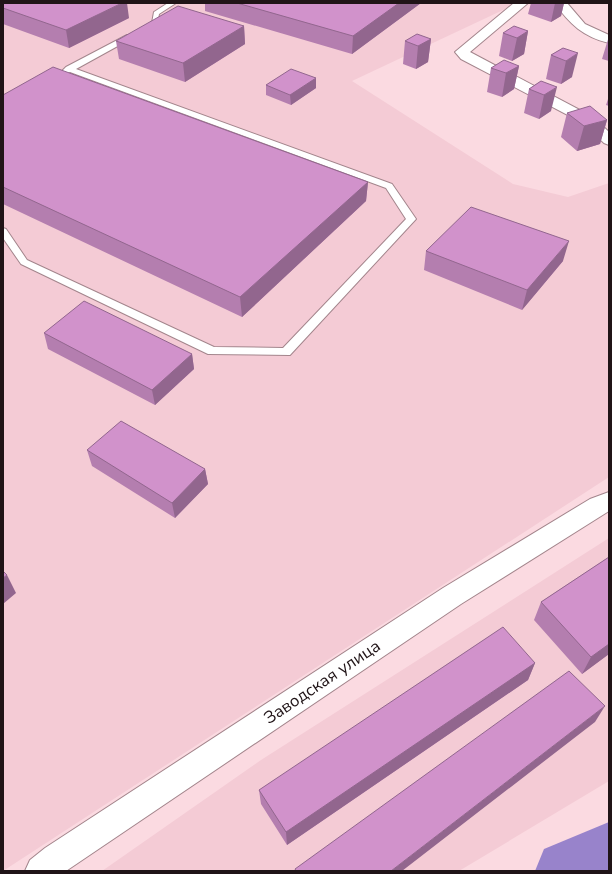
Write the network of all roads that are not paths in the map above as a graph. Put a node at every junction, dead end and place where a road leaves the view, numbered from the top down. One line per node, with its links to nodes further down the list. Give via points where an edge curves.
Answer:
1 (173, 3): 5 (lane, via 156,13 154,24)
2 (522, 3): 7 (street, via 462,52 588,120)
3 (561, 3): 4 (street, via 580,27 594,35)
4 (609, 39)
5 (70, 69): 6 (lane); 8 (lane, via 389,186 411,219 286,352 212,351 24,262)
6 (56, 77)
7 (609, 140)
8 (3, 231)
9 (609, 501): 10 (street, Заводская улица, via 452,596)
10 (41, 871)

